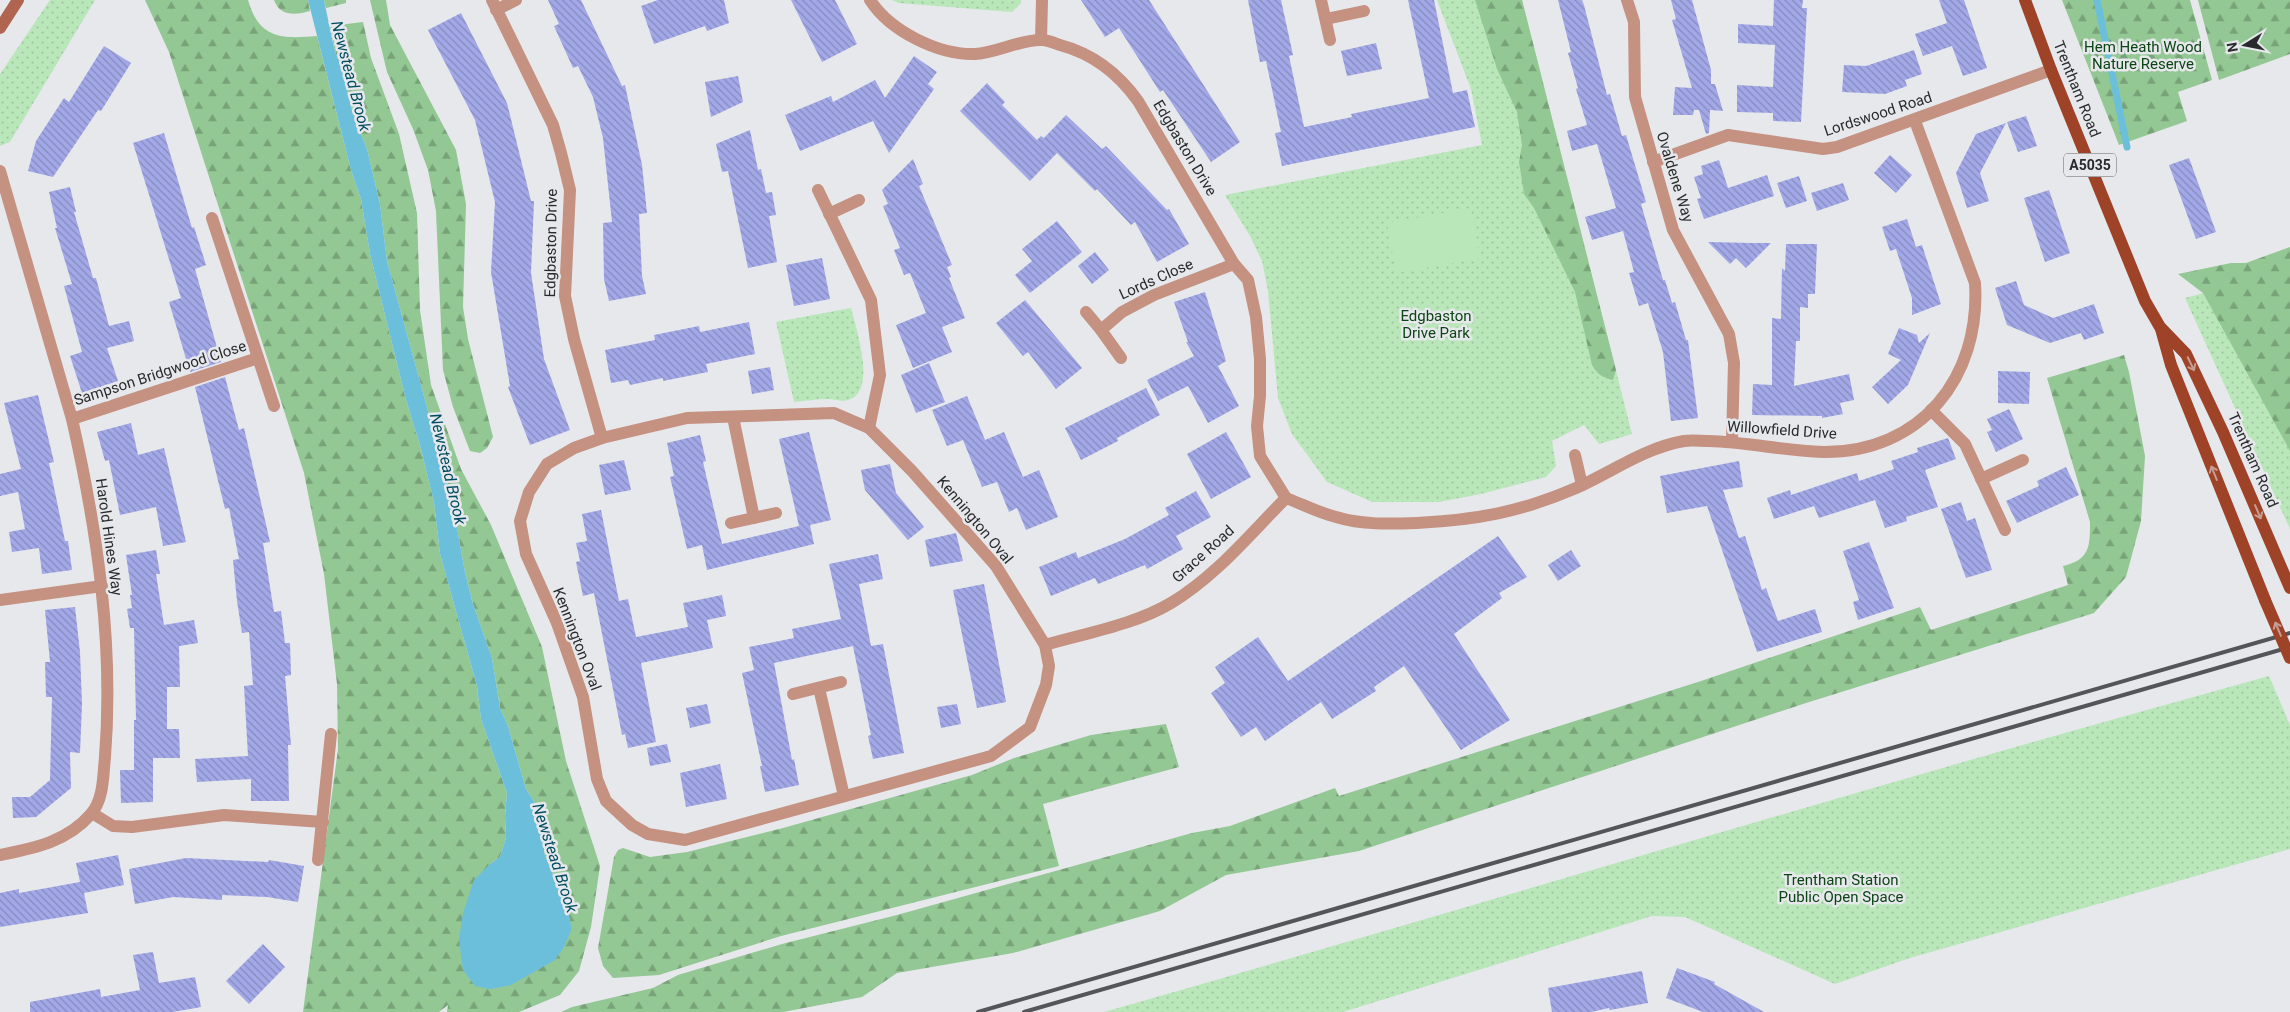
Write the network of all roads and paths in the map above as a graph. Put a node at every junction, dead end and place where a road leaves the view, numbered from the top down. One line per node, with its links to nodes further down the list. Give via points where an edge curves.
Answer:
1 (18, 0): 11 (main road)
2 (516, 0): 8 (street)
3 (870, 0): 12 (street, Edgbaston Drive, via 894,25 946,51 975,54)
4 (1042, 0): 12 (street)
5 (1322, 0): 10 (street)
6 (1628, 0): 16 (street, Ovaldene Way, via 1634,22 1635,97)
7 (2025, 0): 14 (main road, Trentham Road / A5035)
8 (494, 5): 33 (street, Edgbaston Drive, via 553,124 561,153 570,190 565,296)
9 (1364, 11): 10 (street)
10 (1326, 18): 13 (street)
11 (0, 28)
12 (1041, 40): 22 (street, Edgbaston Drive, via 1077,50 1104,64 1124,81)
13 (1330, 40)
14 (2051, 70): 15 (street, Lordswood Road); 24 (main road, Trentham Road / A5035, via 2145,301)
15 (1915, 120): 16 (street, Lordswood Road, via 1823,149 1728,135); 29 (street, Willowfield Drive, via 1975,283 1976,308 1967,351 1946,394)
16 (1653, 162): 34 (street, Ovaldene Way, via 1673,230 1729,334 1734,363)
17 (0, 171): 31 (street, Harold Hines Way)
18 (818, 190): 20 (street)
19 (858, 200): 20 (street)
20 (829, 214): 32 (street, via 871,300 880,374)
21 (212, 218): 26 (street, Sampson Bridgwood Close)
22 (1234, 264): 25 (street, Lords Close, via 1154,294 1122,312); 39 (street, Edgbaston Drive, via 1248,280 1256,317 1260,359 1257,426 1260,456)
23 (1086, 312): 25 (street)
24 (2160, 327): 45 (main road, Trentham Road / A5035, one-way to 45, via 2186,354); 48 (main road, Trentham Road / A5035, one-way to 24, bridge, via 2171,366)
25 (1101, 330): 27 (street)
26 (258, 358): 28 (street, Sampson Bridgwood Close); 31 (street, Sampson Bridgwood Close)
27 (1121, 358)
28 (274, 406)
29 (1931, 410): 34 (street, Willowfield Drive, via 1919,423 1891,439 1857,450 1823,452); 37 (street, via 1965,444)
30 (733, 417): 32 (street, Kennington Oval, via 834,413); 33 (street, Kennington Oval, via 687,418); 41 (street)
31 (72, 419): 44 (street, Harold Hines Way)
32 (868, 428): 47 (street, Kennington Oval, via 912,471 996,566)
33 (602, 438): 53 (street, Kennington Oval, via 574,448 547,464 529,492 520,521 526,554 583,697 597,779 606,801 632,825 648,834 685,840)
34 (1732, 442): 38 (street, Willowfield Drive, via 1685,441 1638,455)
35 (1575, 455): 38 (street)
36 (2023, 460): 37 (street)
37 (1981, 479): 43 (street)
38 (1582, 485): 39 (street, Willowfield Drive, via 1543,503 1496,515 1457,521 1392,524 1336,518)
39 (1286, 498): 47 (street, Grace Road, via 1198,586 1170,604 1134,619)
40 (776, 513): 41 (street)
41 (754, 518): 42 (street)
42 (731, 523)
43 (2005, 530)
44 (102, 586): 46 (street); 54 (street, Harold Hines Way, via 107,685 106,745 102,791)
45 (2290, 588)
46 (0, 600)
47 (1045, 645): 53 (street, Kennington Oval, via 1050,666 1030,728 991,756)
48 (2290, 658)
49 (841, 682): 50 (street)
50 (818, 688): 51 (street); 53 (street)
51 (793, 694)
52 (331, 734): 55 (street)
53 (844, 796)
54 (92, 814): 55 (street, via 114,826 132,827 224,815); 56 (street, Harold Hines Way, via 59,840)
55 (323, 822): 57 (street)
56 (0, 855)
57 (318, 860)

